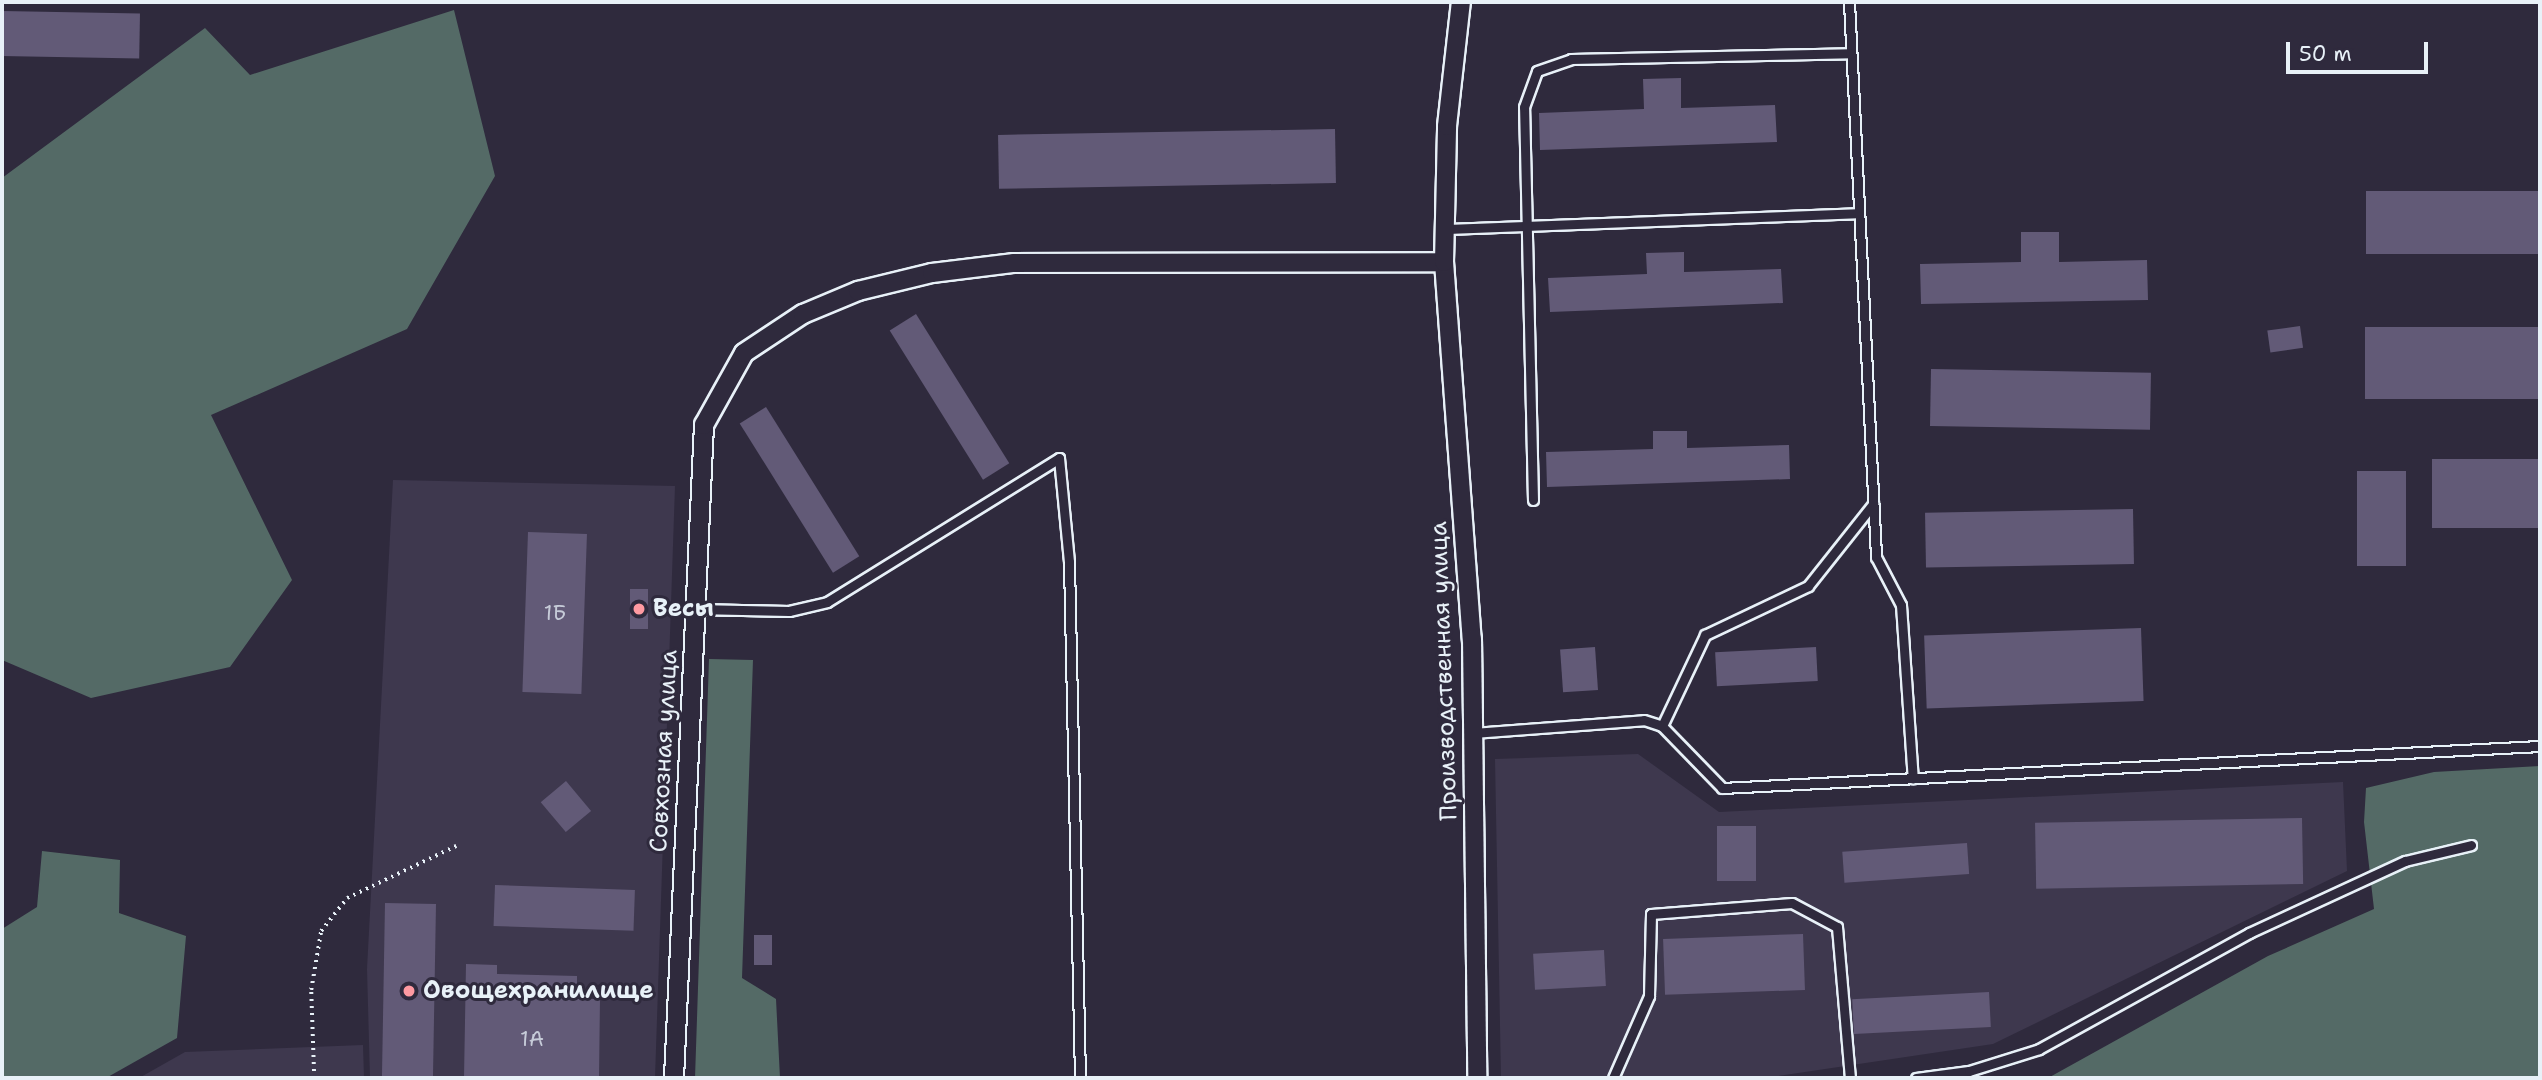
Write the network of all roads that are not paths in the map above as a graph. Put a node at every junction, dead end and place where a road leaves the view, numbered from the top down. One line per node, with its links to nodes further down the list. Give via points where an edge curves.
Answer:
1 (1461, 2): 6 (street, Производственная улица, via 1447,125)
2 (1849, 2): 3 (lane)
3 (1851, 53): 4 (lane); 5 (lane, via 1572,59 1537,71 1524,107)
4 (1859, 213): 5 (lane); 9 (lane)
5 (1523, 226): 6 (lane); 8 (lane)
6 (1445, 229): 7 (street, Производственная улица)
7 (1444, 262): 10 (street, Совхозная улица, via 1014,263 932,273 858,291 803,314 744,353 704,425); 12 (street, Производственная улица, via 1472,639)
8 (1533, 500)
9 (1873, 504): 11 (lane, via 1808,586 1705,635); 14 (lane, via 1876,557 1901,605)
10 (695, 609): 16 (street, Совхозная улица); 17 (lane, via 789,611 827,602 1059,458 1069,562)
11 (1662, 726): 12 (lane, via 1644,720); 14 (lane, via 1722,788)
12 (1471, 733): 18 (street, Производственная улица)
13 (2540, 746): 14 (lane)
14 (1913, 779)
15 (2471, 845): 21 (lane, via 2405,861 2249,933 2039,1049 1969,1071)
16 (674, 1078)
17 (1080, 1078)
18 (1478, 1078)
19 (1613, 1078): 20 (lane, via 1649,996 1650,914 1792,903 1837,927)
20 (1850, 1078)
21 (1916, 1078)

